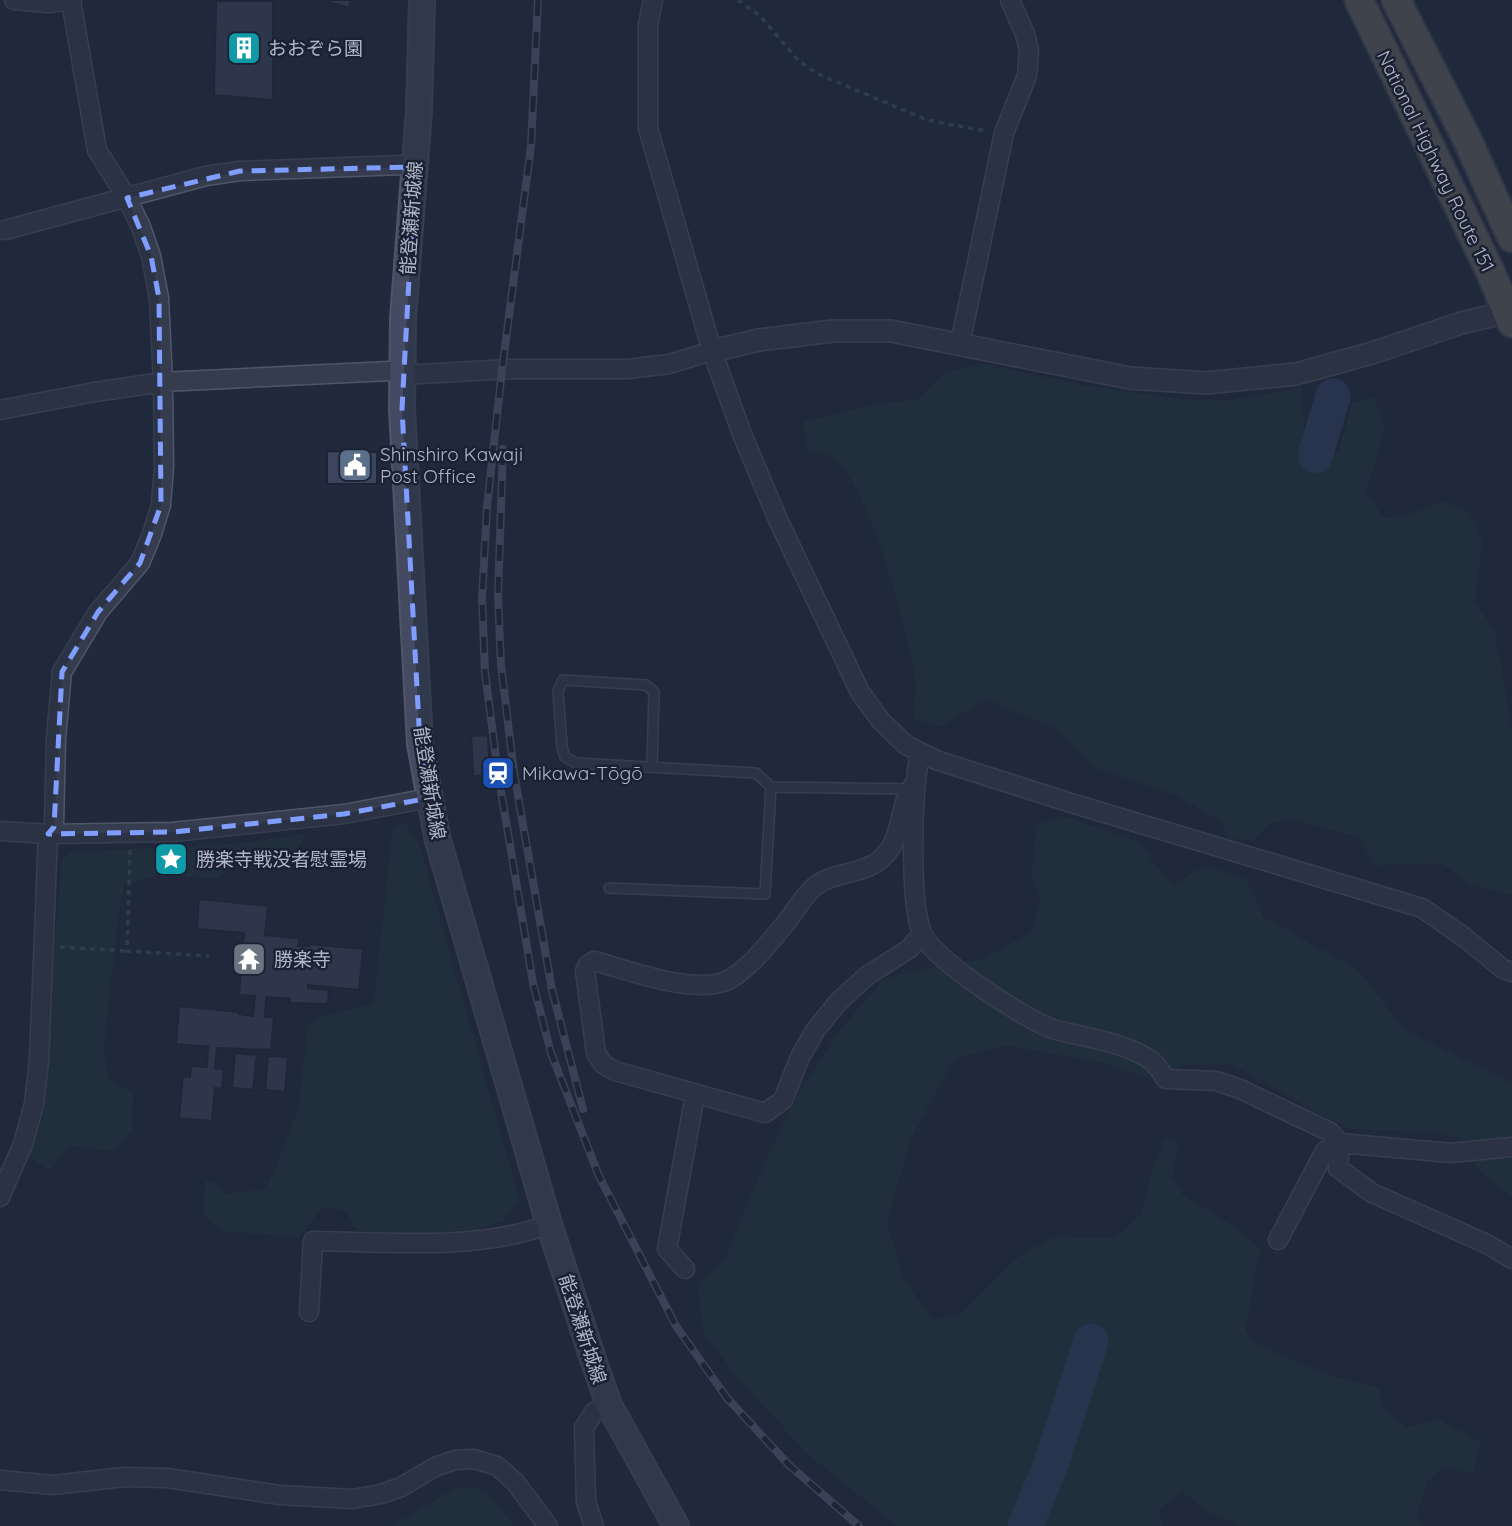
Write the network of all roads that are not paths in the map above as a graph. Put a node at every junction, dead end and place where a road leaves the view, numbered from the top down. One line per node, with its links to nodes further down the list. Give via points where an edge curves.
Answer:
1 (14, 0): 7 (street)
2 (422, 0): 8 (main road, 能登瀬新城線)
3 (653, 0): 14 (street, via 648,25 648,128)
4 (1010, 0): 13 (street, via 1029,51 1027,76 1004,133)
5 (1359, 0): 12 (highway, National Highway Route 151)
6 (1396, 0): 11 (highway, National Highway Route 151)
7 (72, 1): 9 (street, via 97,150)
8 (415, 167): 9 (street, via 240,171); 15 (main road, 能登瀬新城線)
9 (127, 198): 10 (street); 16 (street, via 151,256 159,298)
10 (5, 230)
11 (1512, 238)
12 (1511, 315): 13 (street, via 1461,323 1296,374 1206,383 1130,378)
13 (960, 344): 14 (street, via 891,331 833,331)
14 (712, 351): 15 (street, via 669,364 628,369); 18 (street, via 779,522 860,692 881,721)
15 (402, 375): 16 (street, via 390,371); 22 (main road, 能登瀬新城線, via 420,744)
16 (163, 382): 17 (street); 24 (street, via 161,505 140,563 98,612 62,672 54,827)
17 (0, 410)
18 (920, 754): 20 (street); 27 (street, via 1422,908)
19 (652, 767): 19 (lane, via 576,764 565,757 558,691 563,680 646,685 653,692); 21 (lane, via 755,773)
20 (913, 785): 21 (lane); 26 (street, via 914,902); 28 (street, via 885,855 815,886 748,966 728,980 693,984 594,961 588,964 591,1024 596,1053 603,1064)
21 (771, 787): 25 (lane, via 765,894)
22 (429, 798): 24 (street, via 344,814 173,832); 32 (main road, 能登瀬新城線)
23 (0, 831): 24 (street)
24 (48, 834): 31 (street, via 34,1104)
25 (609, 888)
26 (922, 934): 28 (street, via 838,1002 815,1031 776,1106 765,1113); 29 (street, via 947,964 1039,1023 1150,1059 1170,1081 1216,1081 1240,1089 1330,1132)
27 (1512, 972)
28 (695, 1095): 35 (street, via 667,1249)
29 (1340, 1143): 30 (street, via 1451,1153); 33 (street, via 1325,1151); 34 (street, via 1338,1168 1372,1193)
30 (1512, 1147)
31 (0, 1197)
32 (549, 1224): 36 (street, via 527,1233 472,1240 313,1241); 37 (main road, 能登瀬新城線)
33 (1278, 1240)
34 (1512, 1259)
35 (685, 1269)
36 (309, 1312)
37 (609, 1405): 40 (street, via 594,1412 584,1428 586,1502); 41 (main road, 能登瀬新城線)
38 (0, 1480): 39 (street, via 53,1485 124,1477 167,1478 280,1495 352,1499 381,1494 455,1460 474,1460 497,1466 515,1482)
39 (548, 1526)
40 (594, 1526)
41 (676, 1526)

